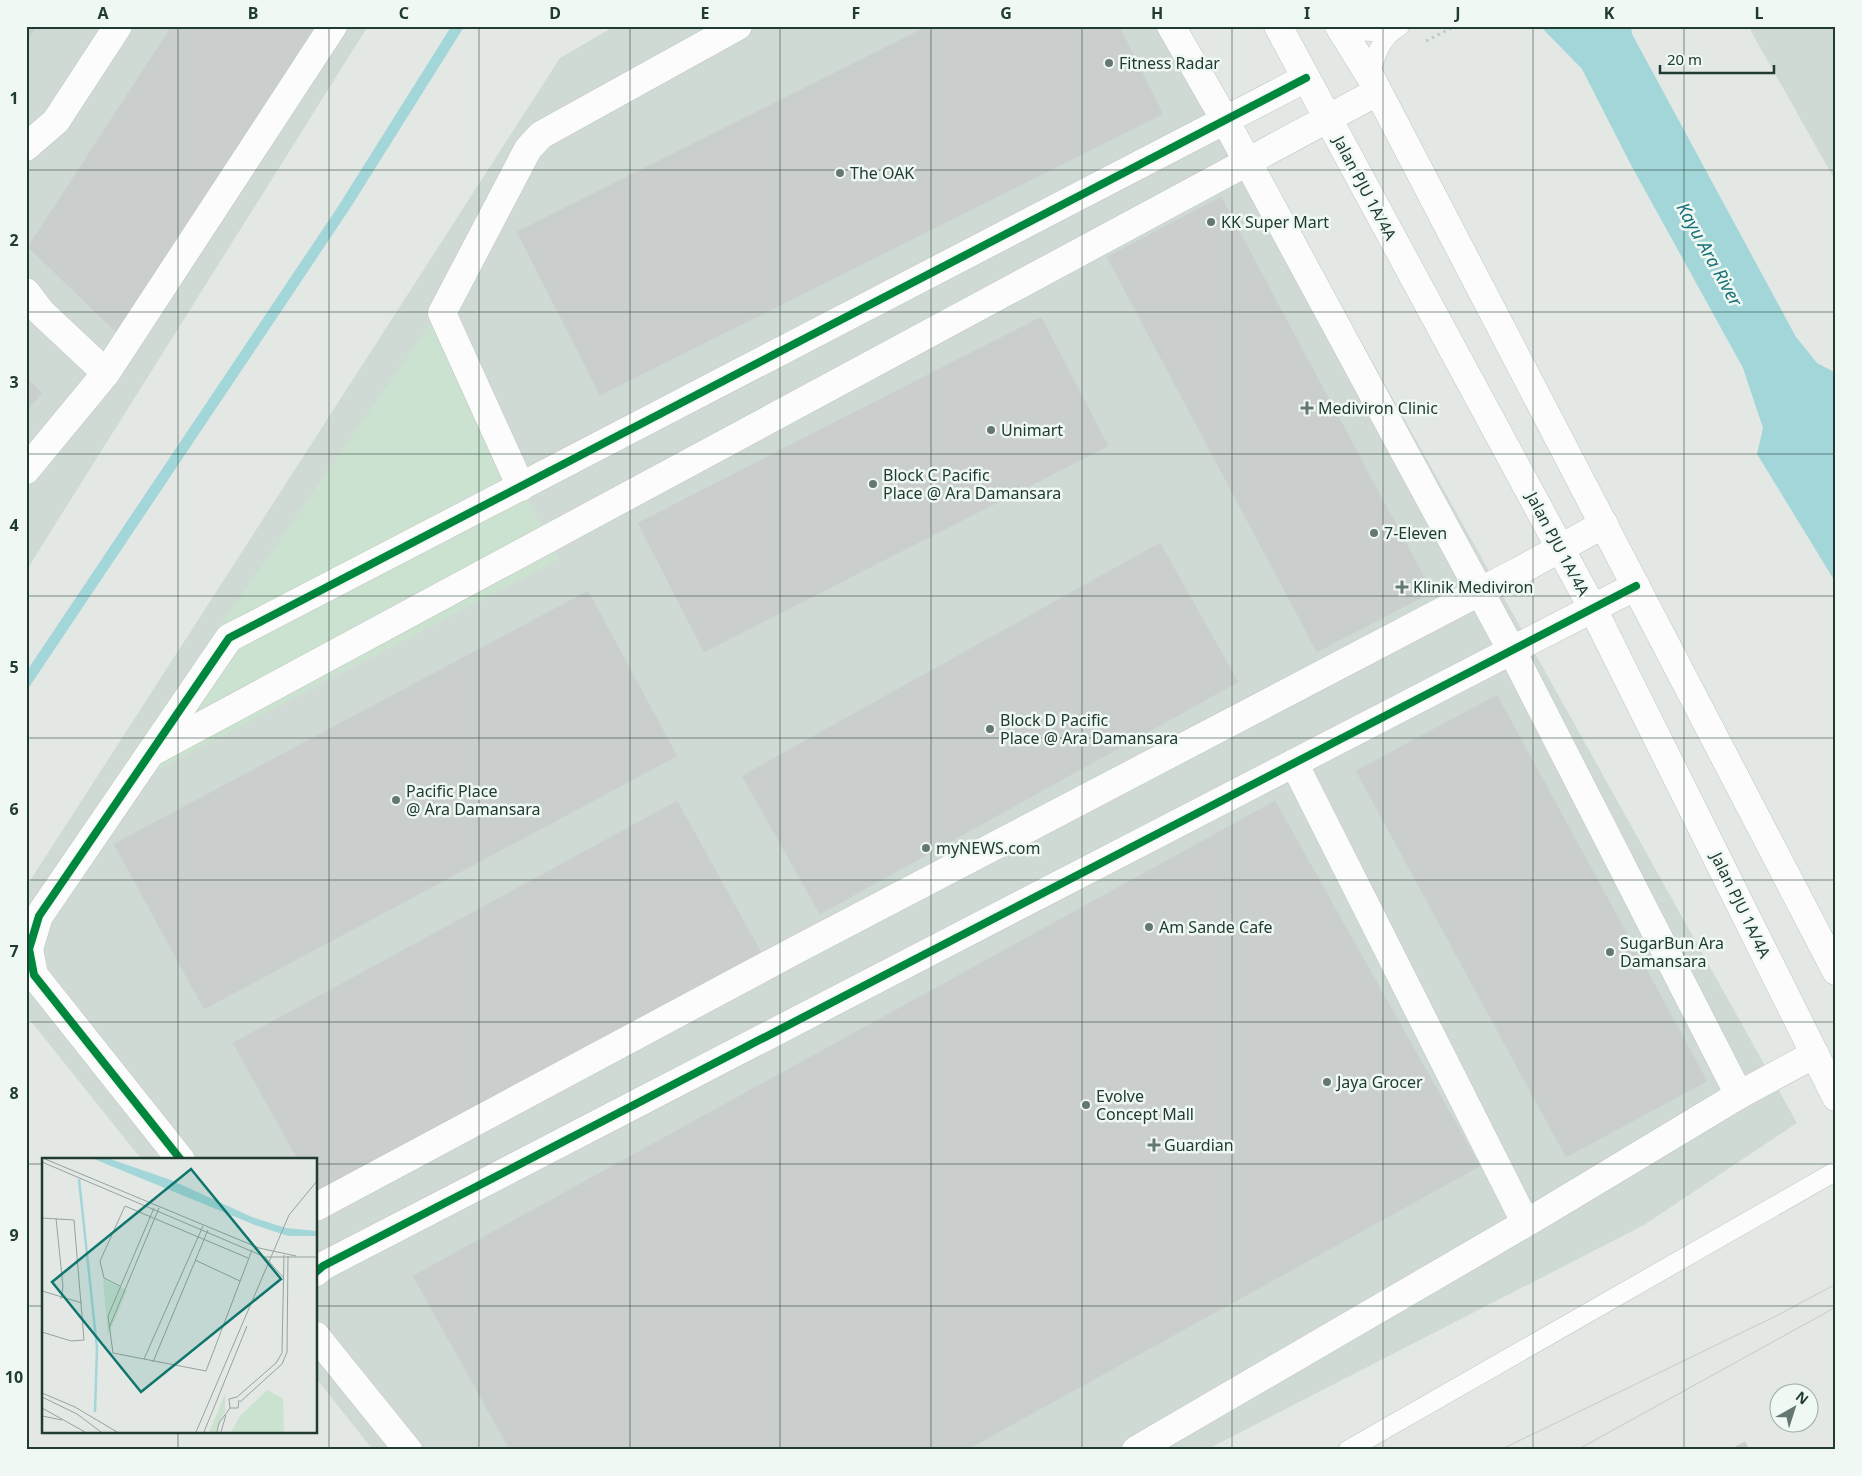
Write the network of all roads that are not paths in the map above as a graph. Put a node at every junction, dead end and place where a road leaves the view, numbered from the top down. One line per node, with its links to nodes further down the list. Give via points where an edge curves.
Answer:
1 (118, 26): 12 (street, via 56,122)
2 (333, 26): 15 (street)
3 (738, 26): 17 (street, via 541,135 528,149 442,313)
4 (1171, 26): 11 (street)
5 (1278, 26): 8 (street, Jalan PJU 1A/4A)
6 (1339, 26): 7 (lane, via 1359,31); 9 (street)
7 (1395, 29): 9 (lane, via 1376,55)
8 (1306, 78): 10 (street, Jalan PJU 1A/4A); 11 (street)
9 (1373, 84): 10 (street); 18 (street)
10 (1328, 118): 13 (street); 19 (street, Jalan PJU 1A/4A)
11 (1225, 120): 13 (street); 17 (street)
12 (26, 147)
13 (1246, 162): 21 (street); 24 (street)
14 (26, 292): 15 (street, via 41,312)
15 (106, 373): 16 (street)
16 (26, 470)
17 (521, 486): 24 (street, via 229,638)
18 (1604, 524): 19 (street); 20 (street)
19 (1561, 548): 21 (street); 22 (street, Jalan PJU 1A/4A)
20 (1636, 586): 22 (street); 26 (street)
21 (1479, 592): 23 (street); 32 (street, via 810,942)
22 (1594, 608): 23 (street); 27 (street, Jalan PJU 1A/4A)
23 (1512, 651): 25 (street); 28 (street)
24 (150, 753): 30 (street, via 39,916 29,949 34,975)
25 (1294, 763): 33 (street); 34 (street)
26 (1836, 971)
27 (1815, 1054): 28 (street); 29 (street, Jalan PJU 1A/4A)
28 (1740, 1095): 33 (street)
29 (1836, 1097)
30 (179, 1158)
31 (1836, 1171): 38 (lane)
32 (318, 1206)
33 (1525, 1222): 37 (street)
34 (318, 1270)
35 (318, 1338): 36 (street)
36 (408, 1450)
37 (1136, 1450)
38 (1348, 1450)

